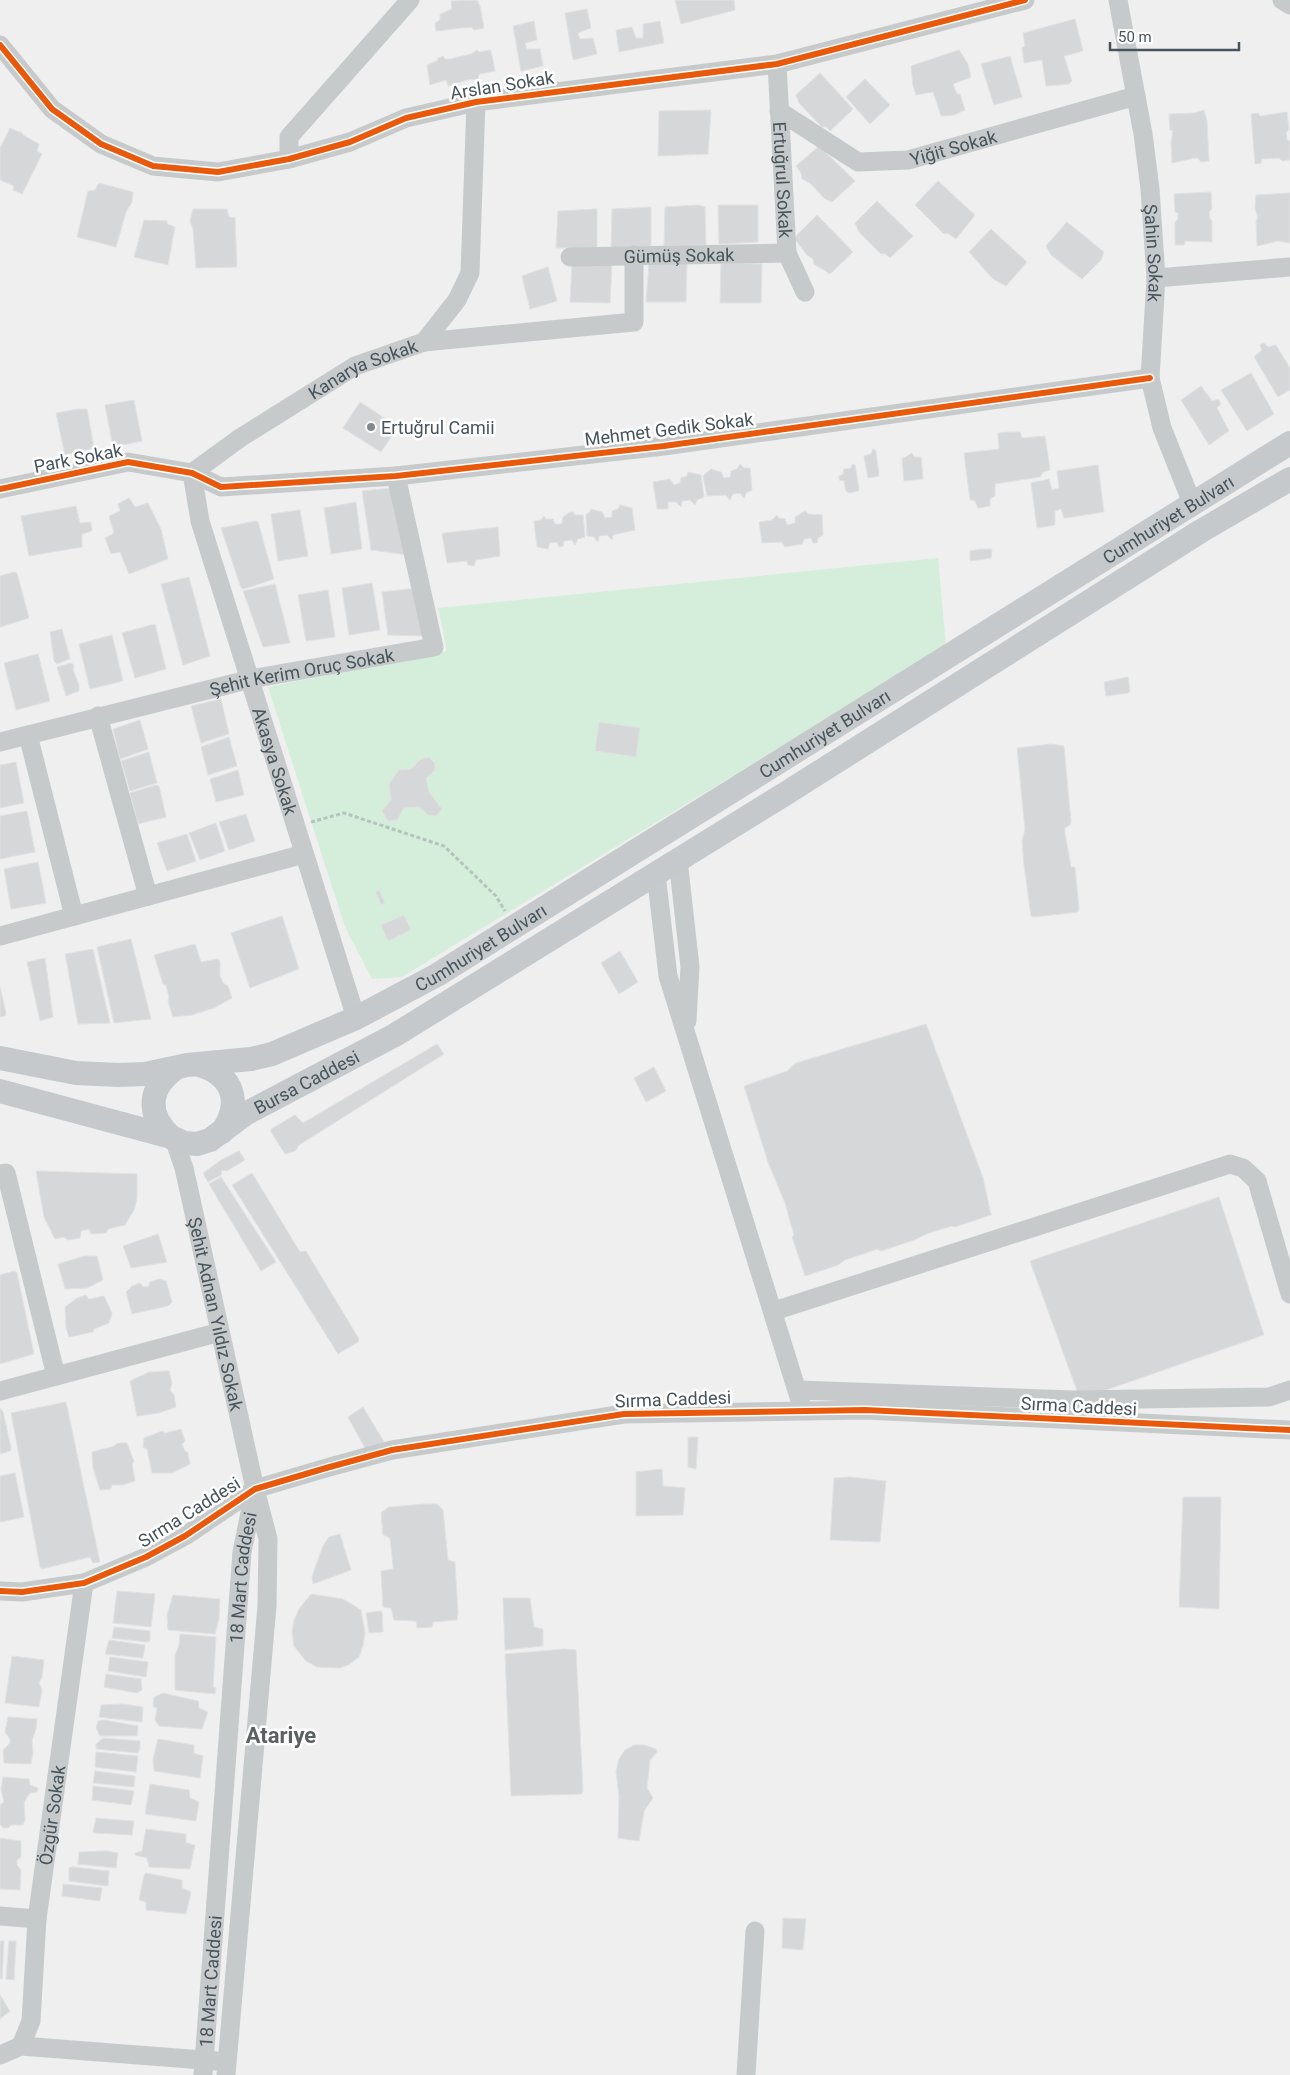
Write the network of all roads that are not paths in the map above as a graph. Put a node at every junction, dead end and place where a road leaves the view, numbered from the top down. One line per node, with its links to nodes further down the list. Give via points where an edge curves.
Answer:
1 (410, 0): 11 (street, via 289,137)
2 (1025, 0): 7 (street, Arslan Sokak)
3 (1118, 0): 8 (street, Şahin Sokak)
4 (1282, 0): 5 (street)
5 (1290, 5)
6 (0, 45): 11 (street, Arslan Sokak, via 52,109 101,144 153,166 218,172)
7 (777, 64): 9 (street, Arslan Sokak); 10 (street, Ertuğrul Sokak)
8 (1136, 96): 10 (street, Yiğit Sokak, via 908,160 858,162); 16 (street, Şahin Sokak, via 1150,190)
9 (476, 102): 11 (street, Arslan Sokak, via 406,118 350,142); 18 (street, Kanarya Sokak, via 470,273 457,300)
10 (779, 111): 12 (street, Ertuğrul Sokak)
11 (289, 159)
12 (786, 253): 13 (street, Gümüş Sokak); 17 (street, Ertuğrul Sokak)
13 (634, 255): 14 (street, Gümüş Sokak); 18 (street, via 634,322)
14 (570, 257)
15 (1290, 267): 16 (street)
16 (1156, 278): 19 (street, Şahin Sokak)
17 (805, 292)
18 (424, 342): 21 (street, Kanarya Sokak, via 355,366 240,438)
19 (1150, 378): 22 (street, Mehmet Gedik Sokak, via 664,446); 25 (street, Şahin Sokak, via 1162,428)
20 (1290, 443): 25 (main road, Cumhuriyet Bulvarı)
21 (192, 473): 22 (street, Mehmet Gedik Sokak, via 221,487); 24 (street, Park Sokak, via 128,462); 26 (street, Akasya Sokak, via 200,521)
22 (396, 476): 26 (street, Şehit Kerim Oruç Sokak, via 434,647)
23 (1290, 479): 31 (main road, Cumhuriyet Bulvarı, via 1201,531)
24 (0, 489)
25 (1192, 503): 36 (main road, Cumhuriyet Bulvarı, via 437,975)
26 (251, 679): 27 (street, Şehit Kerim Oruç Sokak); 30 (street, Akasya Sokak)
27 (98, 716): 28 (street, Şehit Kerim Oruç Sokak); 33 (street)
28 (28, 735): 29 (street, Şehit Kerim Oruç Sokak); 34 (street)
29 (0, 742)
30 (304, 854): 33 (street); 36 (street, Akasya Sokak)
31 (678, 860): 32 (main road, Cumhuriyet Bulvarı); 38 (street, via 690,967)
32 (656, 874): 37 (main road, Cumhuriyet Bulvarı); 38 (street, via 668,976)
33 (148, 896): 34 (street)
34 (74, 916): 35 (street)
35 (0, 936)
36 (356, 1018): 40 (main road, Bursa Caddesi, via 272,1054)
37 (395, 1035): 42 (main road, Bursa Caddesi, via 245,1114)
38 (686, 1035): 46 (street)
39 (0, 1058): 40 (main road, Bursa Caddesi, via 76,1073 145,1074)
40 (188, 1066): 42 (main road, Bursa Caddesi, via 210,1068 228,1085 233,1096 233,1109); 43 (main road, via 159,1084 154,1095 156,1119)
41 (0, 1091): 43 (main road, Bursa Caddesi)
42 (222, 1132): 43 (main road, Bursa Caddesi, via 197,1144)
43 (173, 1138): 47 (street, Şehit Adnan Yıldız Sokak, via 184,1168)
44 (0, 1174): 48 (street, via 6,1174)
45 (1290, 1294): 46 (street, via 1257,1182 1243,1168 1230,1164)
46 (774, 1311): 49 (street)
47 (220, 1332): 48 (street); 54 (street, Şehit Adnan Yıldız Sokak)
48 (56, 1376): 51 (street)
49 (798, 1390): 50 (street, via 1074,1400 1269,1397); 52 (street)
50 (1290, 1390)
51 (0, 1391)
52 (804, 1410): 53 (street, Sırma Caddesi, via 865,1410); 54 (street, Sırma Caddesi, via 624,1414 392,1450)
53 (1290, 1430)
54 (255, 1489): 55 (street, Sırma Caddesi, via 162,1549); 62 (street, 18 Mart Caddesi, via 242,1552); 63 (street, 18 Mart Caddesi, via 268,1539 267,1606)
55 (84, 1583): 56 (street, Sırma Caddesi, via 22,1592); 58 (street, Özgür Sokak)
56 (0, 1591)
57 (0, 1916): 58 (street)
58 (37, 1919): 60 (street, Özgür Sokak, via 31,2021)
59 (755, 1931): 64 (street)
60 (21, 2046): 61 (street); 62 (street)
61 (0, 2055)
62 (204, 2068): 63 (street)
63 (227, 2068)
64 (746, 2075)

